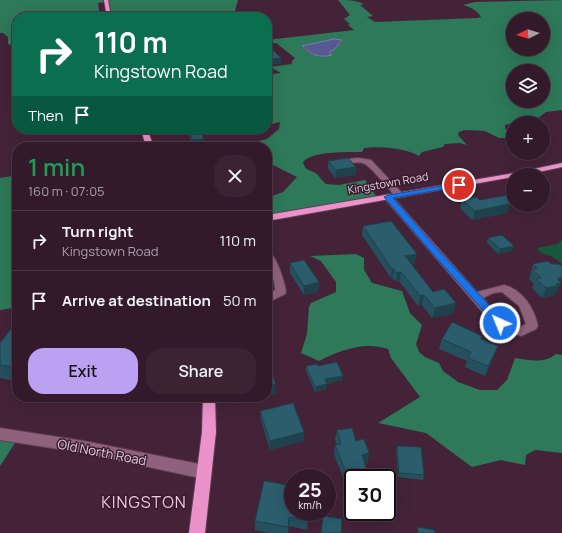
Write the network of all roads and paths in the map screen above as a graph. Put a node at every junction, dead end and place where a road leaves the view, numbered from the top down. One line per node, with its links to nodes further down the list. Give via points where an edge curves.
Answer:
1 (106, 0): 2 (main road)
2 (108, 12)
3 (336, 163): 7 (street, via 358,160 368,162)
4 (562, 165): 5 (main road, Kingstown Road)
5 (547, 168)
6 (506, 176): 7 (main road, Kingstown Road)
7 (399, 195): 8 (main road, Kingstown Road)
8 (388, 197): 9 (main road, Kingstown Road); 12 (street)
9 (272, 217)
10 (272, 265): 11 (street, via 281,292)
11 (272, 296)
12 (476, 297): 12 (street, via 507,329 521,332 532,326 529,311 517,296 504,288 493,289)
13 (209, 402): 15 (main road, via 209,432)
14 (0, 434): 15 (street, Old North Road, via 84,447)
15 (204, 472): 16 (main road)
16 (197, 533)

